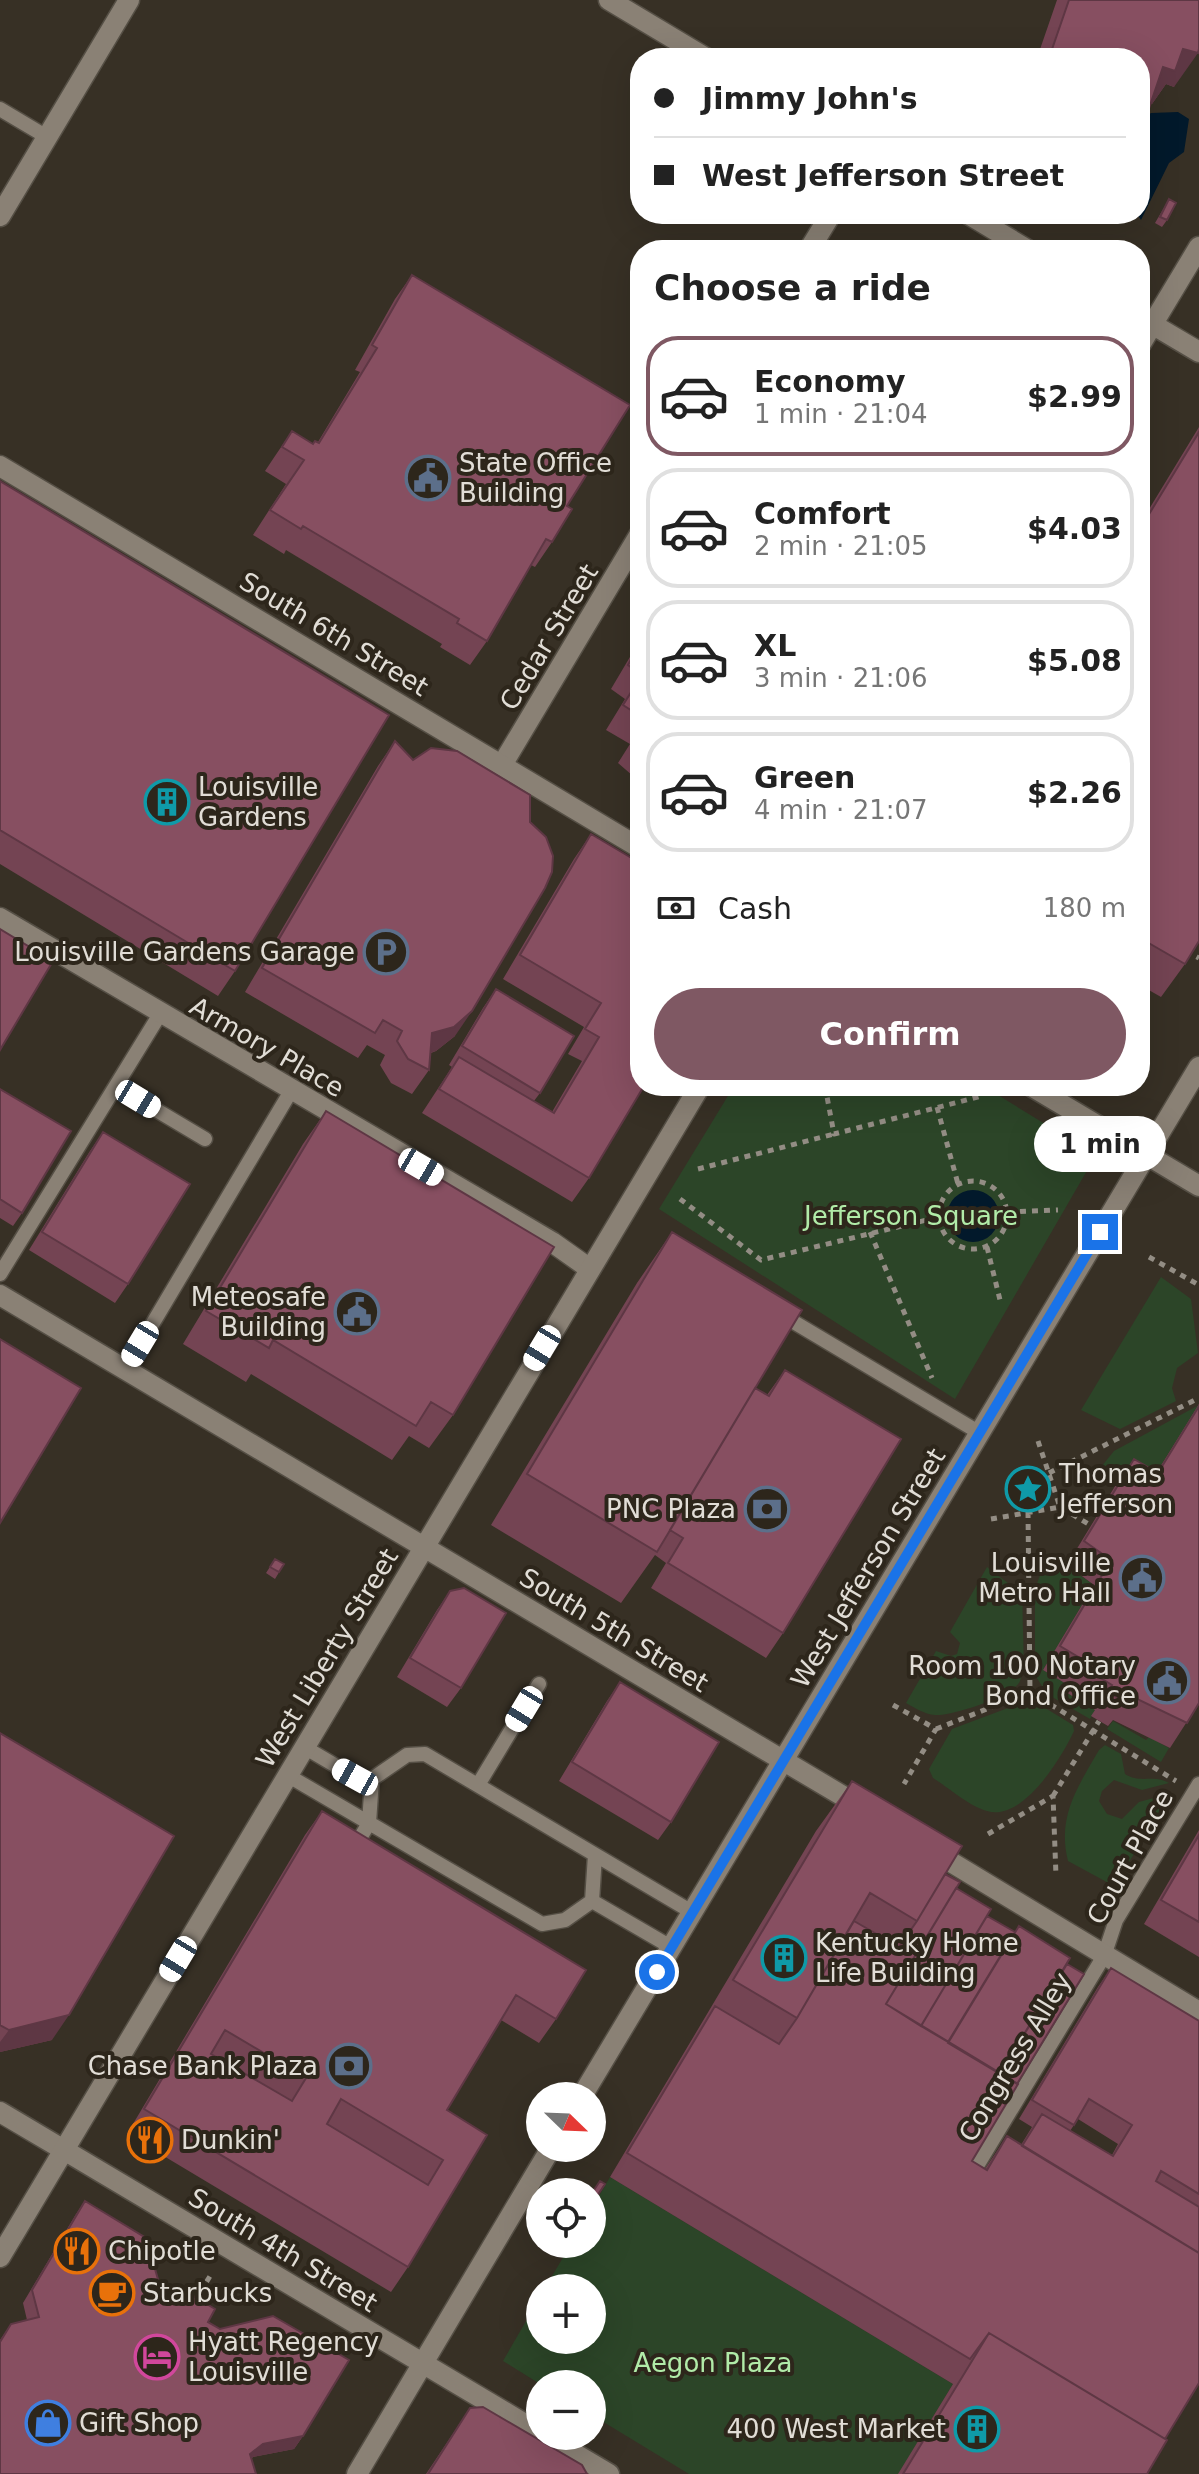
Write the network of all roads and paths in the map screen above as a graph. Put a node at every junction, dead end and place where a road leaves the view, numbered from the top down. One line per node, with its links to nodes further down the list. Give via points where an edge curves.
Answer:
1 (129, 0): 5 (street)
2 (609, 0): 3 (street)
3 (689, 48)
4 (0, 109): 5 (lane)
5 (47, 137): 6 (street)
6 (6, 191): 7 (street)
7 (0, 216)
8 (985, 224): 9 (street)
9 (1011, 240)
10 (1199, 247): 11 (street)
11 (1150, 315)
12 (1150, 323): 13 (street)
13 (1199, 352)
14 (0, 466): 16 (street, South 6th Street)
15 (630, 551): 16 (street, Cedar Street)
16 (502, 765): 17 (street, South 6th Street)
17 (630, 842)
18 (0, 918): 21 (street, Armory Place)
19 (1179, 947): 20 (path)
20 (1199, 958)
21 (160, 1014): 23 (lane); 24 (street, Armory Place)
22 (1199, 1067): 32 (street, West Jefferson Street)
23 (116, 1086): 31 (lane); 44 (lane)
24 (291, 1091): 43 (street, Armory Place); 49 (lane)
25 (694, 1096): 43 (street, West Liberty Street)
26 (827, 1096): 30 (path)
27 (982, 1096): 29 (path)
28 (1048, 1096): 32 (street)
29 (937, 1107): 30 (path); 34 (path)
30 (834, 1134): 33 (path)
31 (205, 1139)
32 (1146, 1155): 35 (street); 52 (street, West Jefferson Street)
33 (698, 1169)
34 (958, 1184): 38 (path, via 990,1185); 39 (path, via 943,1198)
35 (1199, 1186)
36 (680, 1199): 40 (path, via 761,1260)
37 (1058, 1210): 38 (path)
38 (1008, 1212): 41 (path, via 1003,1233)
39 (939, 1217): 40 (path); 41 (path, via 955,1244)
40 (870, 1232): 50 (path)
41 (987, 1246): 47 (path)
42 (1149, 1257): 45 (path)
43 (590, 1269): 59 (street, West Liberty Street)
44 (0, 1274)
45 (1199, 1285)
46 (0, 1295): 49 (street, South 5th Street)
47 (1000, 1300)
48 (787, 1318): 52 (lane)
49 (125, 1370): 59 (street, South 5th Street)
50 (934, 1384)
51 (1199, 1398): 54 (path)
52 (980, 1433): 67 (street, West Jefferson Street)
53 (1038, 1441): 54 (path)
54 (1049, 1473): 55 (path)
55 (1060, 1507): 56 (path); 58 (path)
56 (1028, 1512): 57 (path); 61 (path)
57 (991, 1519)
58 (1100, 1531)
59 (423, 1547): 66 (street, West Liberty Street); 67 (street, South 5th Street)
60 (539, 1684): 71 (lane)
61 (1030, 1692): 64 (path); 65 (path)
62 (893, 1705): 64 (path)
63 (1099, 1721): 65 (path)
64 (936, 1729): 70 (path)
65 (1093, 1731): 72 (path); 73 (path)
66 (304, 1747): 68 (street, West Liberty Street); 69 (lane, via 355,1777)
67 (783, 1760): 74 (street, South 5th Street); 82 (street, West Jefferson Street)
68 (287, 1775): 75 (lane); 88 (street, West Liberty Street)
69 (372, 1779): 71 (lane, via 407,1755 425,1754); 75 (lane)
70 (904, 1784)
71 (478, 1785): 78 (lane)
72 (1196, 1788): 84 (lane, Court Place, via 1116,1920)
73 (1053, 1796): 76 (path); 80 (path)
74 (881, 1820)
75 (369, 1823): 79 (lane); 81 (lane, via 542,1924 565,1920)
76 (988, 1834)
77 (908, 1836): 84 (street)
78 (595, 1855): 81 (lane); 82 (lane)
79 (346, 1861)
80 (1056, 1876)
81 (592, 1901): 83 (lane)
82 (692, 1912): 83 (street, West Jefferson Street)
83 (671, 1947): 86 (street, West Jefferson Street)
84 (1104, 1956): 85 (street); 90 (lane, Congress Alley)
85 (1199, 2012)
86 (590, 2082)
87 (0, 2112): 88 (street, South 4th Street)
88 (64, 2150): 91 (street, West Liberty Street); 94 (street, South 4th Street)
89 (543, 2162): 94 (street)
90 (967, 2183)
91 (0, 2257)
92 (212, 2273): 93 (path)
93 (189, 2311)
94 (423, 2363): 95 (street, South 4th Street); 97 (street)
95 (526, 2425)
96 (569, 2450): 98 (street)
97 (357, 2474)
98 (609, 2474)

